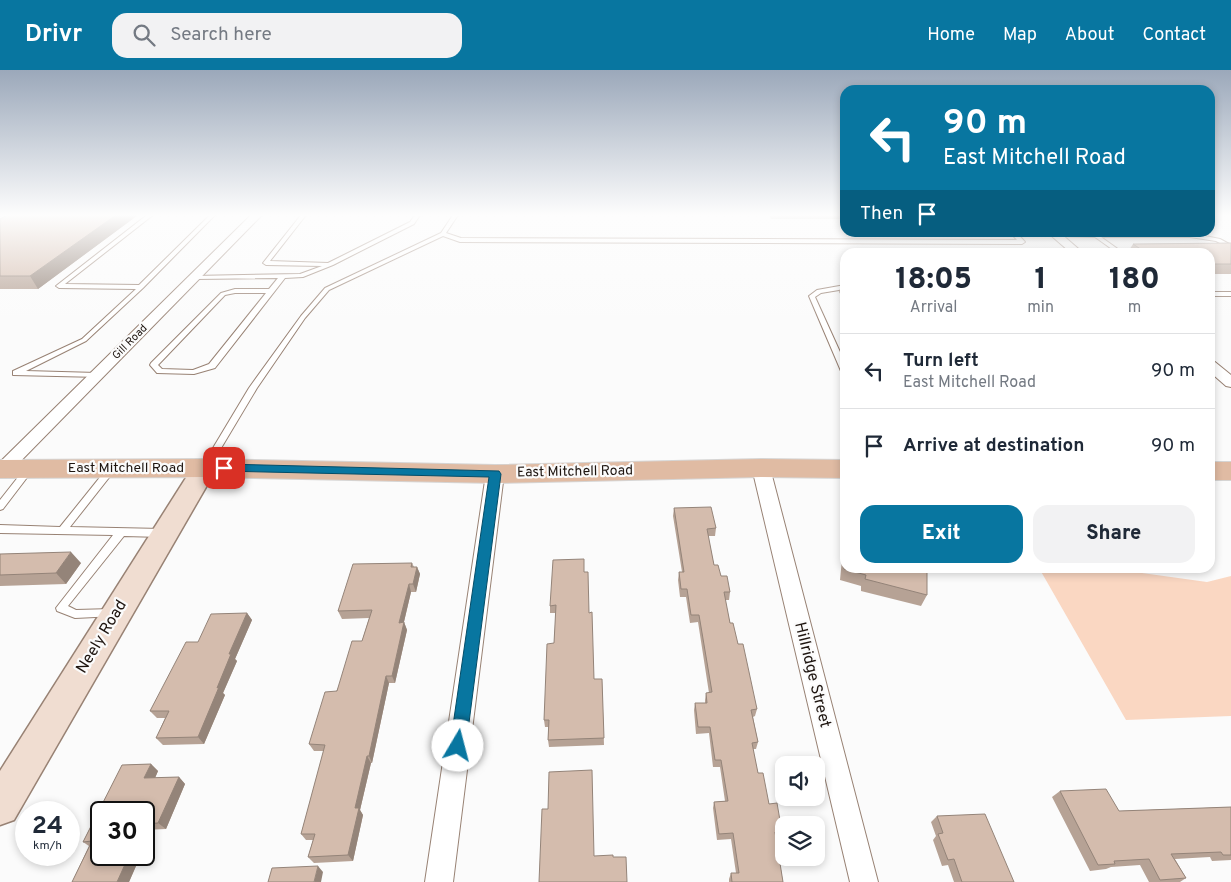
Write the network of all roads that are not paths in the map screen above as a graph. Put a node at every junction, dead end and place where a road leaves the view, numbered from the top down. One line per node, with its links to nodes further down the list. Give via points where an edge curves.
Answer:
1 (102, 253): 10 (lane, via 59,286)
2 (175, 253): 10 (lane)
3 (219, 253): 9 (street, Gill Road)
4 (274, 253): 7 (lane, via 266,263)
5 (352, 253): 7 (lane)
6 (403, 253): 20 (lane, via 327,289 252,388)
7 (331, 264): 8 (lane, via 301,276)
8 (284, 276): 9 (lane); 12 (lane)
9 (195, 277): 17 (street, Gill Road)
10 (141, 287): 17 (lane, via 84,340 16,374)
11 (840, 288): 15 (lane, via 819,291 812,296)
12 (272, 291): 12 (lane, via 212,366 194,372 160,371 154,365 223,294)
13 (1215, 294): 14 (lane)
14 (1231, 294)
15 (840, 359)
16 (1215, 369): 18 (street)
17 (97, 375): 22 (street, Gill Road)
18 (1231, 383)
19 (112, 468): 20 (main road, East Mitchell Road); 23 (main road, East Mitchell Road); 30 (lane)
20 (205, 468): 27 (main road, East Mitchell Road); 32 (street, Neely Road)
21 (761, 468): 24 (main road, East Mitchell Road); 27 (main road, East Mitchell Road); 36 (street, Hillridge Street)
22 (2, 469): 23 (main road, East Mitchell Road)
23 (30, 469): 28 (lane)
24 (840, 469)
25 (1215, 471): 26 (main road)
26 (1231, 471)
27 (495, 474): 35 (street)
28 (0, 507)
29 (0, 529): 30 (lane)
30 (62, 531): 31 (lane)
31 (122, 532): 32 (lane); 33 (lane, via 61,608 74,614)
32 (165, 533): 33 (street, Neely Road)
33 (117, 613): 34 (street, Neely Road)
34 (0, 806)
35 (439, 882)
36 (864, 882)

